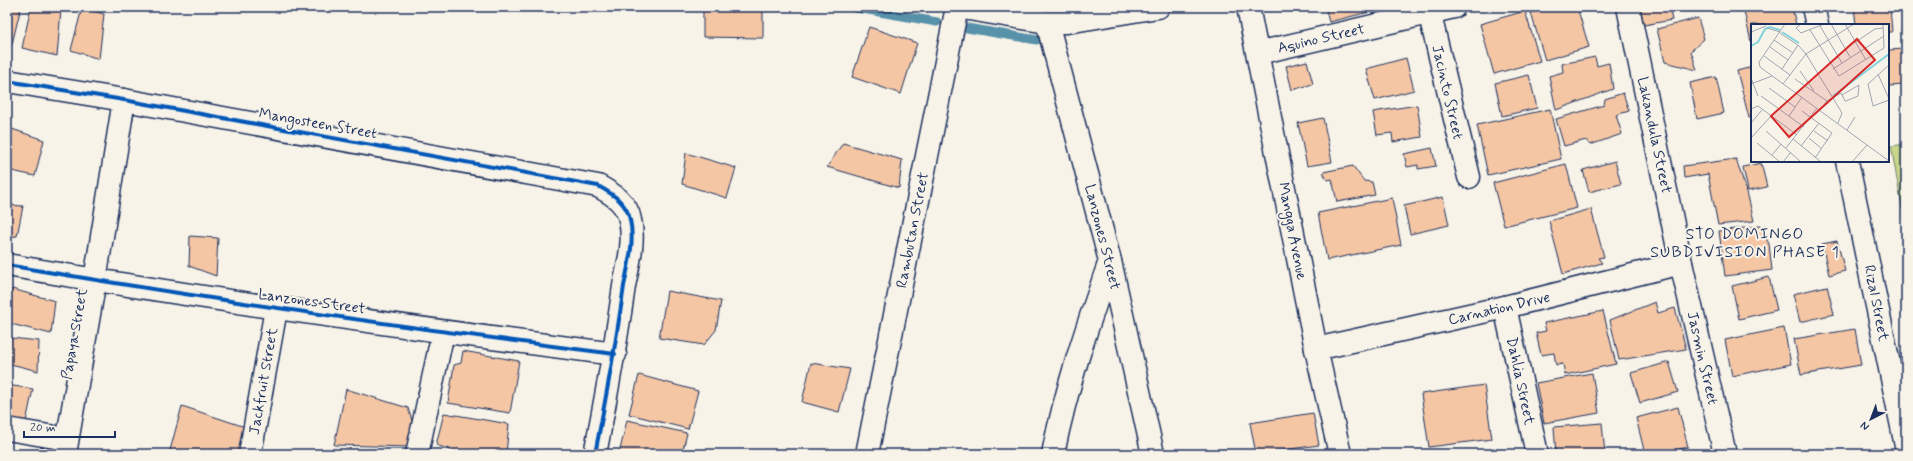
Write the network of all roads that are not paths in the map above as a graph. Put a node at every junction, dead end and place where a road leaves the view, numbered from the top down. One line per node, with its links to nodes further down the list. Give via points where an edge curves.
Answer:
1 (957, 7): 8 (street); 30 (street, Rambutan Street)
2 (1158, 7): 8 (street, via 1067,22)
3 (1248, 7): 10 (street, Mangga Avenue)
4 (1454, 7): 7 (street, Aquino Street)
5 (1628, 7): 16 (street, Lakandula Street)
6 (1813, 7): 9 (street)
7 (1429, 10): 10 (street, Aquino Street); 14 (street, Jacinto Street)
8 (1047, 22): 15 (street, Lanzones Street)
9 (1817, 24)
10 (1258, 53): 22 (street, Mangga Avenue)
11 (7, 81): 12 (street, Mangosteen Street)
12 (124, 100): 18 (street, Papaya Street); 23 (street, Mangosteen Street, via 598,186 620,200 630,220 631,244)
13 (1847, 162): 26 (street, Rizal Street)
14 (1469, 177)
15 (1110, 261): 31 (street, via 1082,341); 32 (street, Lanzones Street)
16 (1681, 263): 19 (street, Carnation Drive); 35 (street, Jasmin Street)
17 (7, 264): 18 (street, Lanzones Street)
18 (95, 280): 20 (street, Lanzones Street); 25 (street, Papaya Street)
19 (1505, 307): 22 (street, Carnation Drive); 34 (street, Dahlia Street)
20 (276, 309): 21 (street, Lanzones Street); 27 (street, Jackfruit Street)
21 (443, 332): 23 (street, Lanzones Street); 28 (street)
22 (1316, 349): 33 (street, Mangga Avenue)
23 (614, 354): 29 (street)
24 (7, 429): 25 (street)
25 (66, 446)
26 (1906, 446)
27 (250, 454)
28 (417, 454)
29 (595, 454)
30 (867, 454)
31 (1053, 454)
32 (1153, 454)
33 (1340, 454)
34 (1536, 454)
35 (1725, 454)

